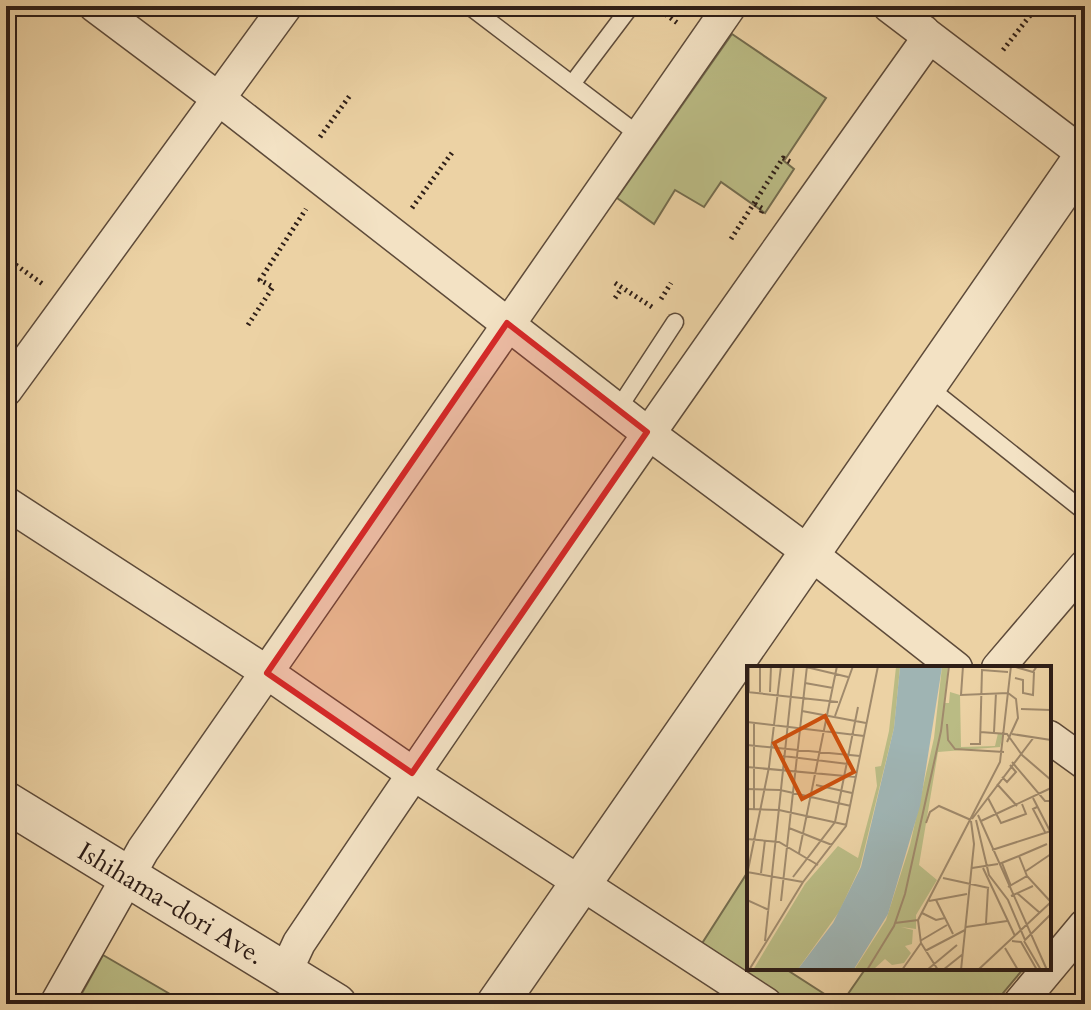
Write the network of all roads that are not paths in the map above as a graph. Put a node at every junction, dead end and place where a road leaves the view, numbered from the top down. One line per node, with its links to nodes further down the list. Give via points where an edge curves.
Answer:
1 (95, 6): 9 (street)
2 (286, 6): 9 (street)
3 (469, 6): 8 (lane)
4 (631, 6): 8 (lane)
5 (730, 6): 10 (street)
6 (889, 6): 7 (street)
7 (923, 31): 11 (street); 17 (street, via 922,47)
8 (572, 84): 10 (lane)
9 (219, 99): 13 (street); 15 (street)
10 (639, 135): 13 (street)
11 (1085, 156): 14 (street)
12 (675, 322): 16 (lane)
13 (507, 323): 16 (street); 24 (street)
14 (926, 385): 19 (lane); 20 (street)
15 (6, 390)
16 (618, 409): 17 (street)
17 (647, 432): 20 (street); 27 (street)
18 (6, 503): 24 (street)
19 (1085, 512)
20 (811, 554): 22 (street); 30 (street)
21 (1085, 566): 23 (street)
22 (953, 666)
23 (1000, 666)
24 (267, 673): 27 (street); 29 (street)
25 (1051, 738): 26 (street)
26 (1085, 763)
27 (412, 773): 30 (street); 34 (street, via 299,943)
28 (6, 802): 29 (street, Ishihama-dori Ave.)
29 (127, 877): 34 (street, Ishihama-dori Ave.); 35 (street)
30 (582, 884): 37 (street); 38 (street)
31 (1085, 927): 32 (street)
32 (1051, 967)
33 (1048, 970): 39 (street)
34 (285, 973): 36 (street, Ishihama-dori Ave.)
35 (56, 1004)
36 (336, 1004)
37 (497, 1004)
38 (766, 1004)
39 (1019, 1004)

